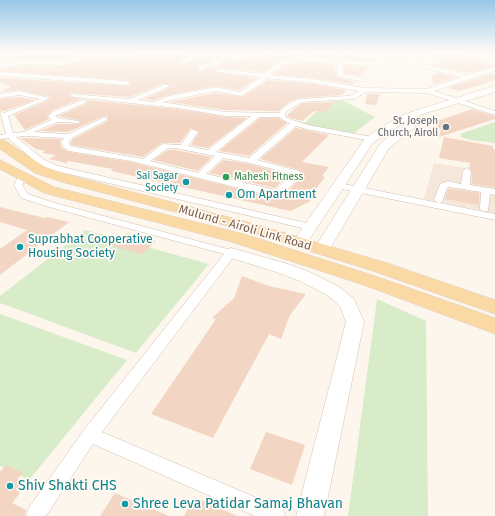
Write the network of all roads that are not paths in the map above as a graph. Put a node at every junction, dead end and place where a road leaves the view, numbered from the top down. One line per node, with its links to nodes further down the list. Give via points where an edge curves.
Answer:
1 (33, 76): 9 (street)
2 (265, 76): 12 (street); 20 (street, via 258,84 241,94 216,89 168,98)
3 (344, 76): 8 (street)
4 (365, 76): 8 (street)
5 (464, 76): 7 (street)
6 (471, 76): 7 (street)
7 (468, 77): 13 (street)
8 (364, 80): 12 (street)
9 (127, 83)
10 (166, 86): 17 (street)
11 (495, 89): 18 (street)
12 (365, 90): 13 (street); 25 (street, via 347,98 301,100 283,111)
13 (428, 91): 18 (street)
14 (74, 95): 17 (street)
15 (0, 96): 23 (street, via 19,93 47,98)
16 (495, 96): 21 (street)
17 (130, 101): 20 (street)
18 (458, 101): 21 (street); 35 (street, via 407,117)
19 (83, 102): 27 (street, via 56,112 51,116)
20 (154, 104): 24 (street, via 221,114)
21 (469, 105): 22 (street); 47 (street, via 420,121 394,137 384,146)
22 (495, 113)
23 (2, 114): 34 (street)
24 (257, 115): 25 (street); 37 (street)
25 (282, 115): 29 (street)
26 (105, 119): 32 (street)
27 (56, 120): 28 (street); 31 (street)
28 (77, 122)
29 (294, 124): 35 (street); 39 (street)
30 (194, 132): 36 (street)
31 (26, 134): 32 (street); 34 (street)
32 (69, 136): 40 (street, via 65,142 67,147 72,149)
33 (0, 137): 34 (street)
34 (5, 139): 52 (street, via 56,168); 53 (main road, Mulund - Airoli Link Road, via 21,158 40,170)
35 (372, 139): 45 (street)
36 (183, 148): 37 (street); 40 (street, via 166,146)
37 (208, 152): 38 (street)
38 (222, 155): 39 (street); 43 (street)
39 (251, 161): 43 (street, via 296,172 295,176 278,193)
40 (144, 162): 43 (street)
41 (0, 164): 44 (main road, Mulund - Airoli Link Road)
42 (467, 171): 46 (street)
43 (199, 176)
44 (22, 177): 55 (street, via 18,185 24,196); 56 (main road, Mulund - Airoli Link Road, via 49,190)
45 (339, 186): 47 (street); 52 (street)
46 (465, 186): 48 (street); 49 (street, via 442,186)
47 (357, 190): 51 (street); 54 (street)
48 (491, 191): 50 (street)
49 (439, 200)
50 (485, 208)
51 (495, 217)
52 (311, 227): 53 (street)
53 (300, 243): 54 (main road, Mulund - Airoli Link Road)
54 (322, 250): 56 (main road, Mulund - Airoli Link Road)
55 (232, 253): 59 (street); 62 (street, via 288,271 333,291 348,303 355,322)
56 (375, 274): 57 (main road, Mulund - Airoli Link Road); 58 (main road, Mulund - Airoli Link Road)
57 (495, 307)
58 (495, 326)
59 (90, 435): 60 (street); 61 (street)
60 (35, 516)
61 (276, 516)
62 (310, 516)

